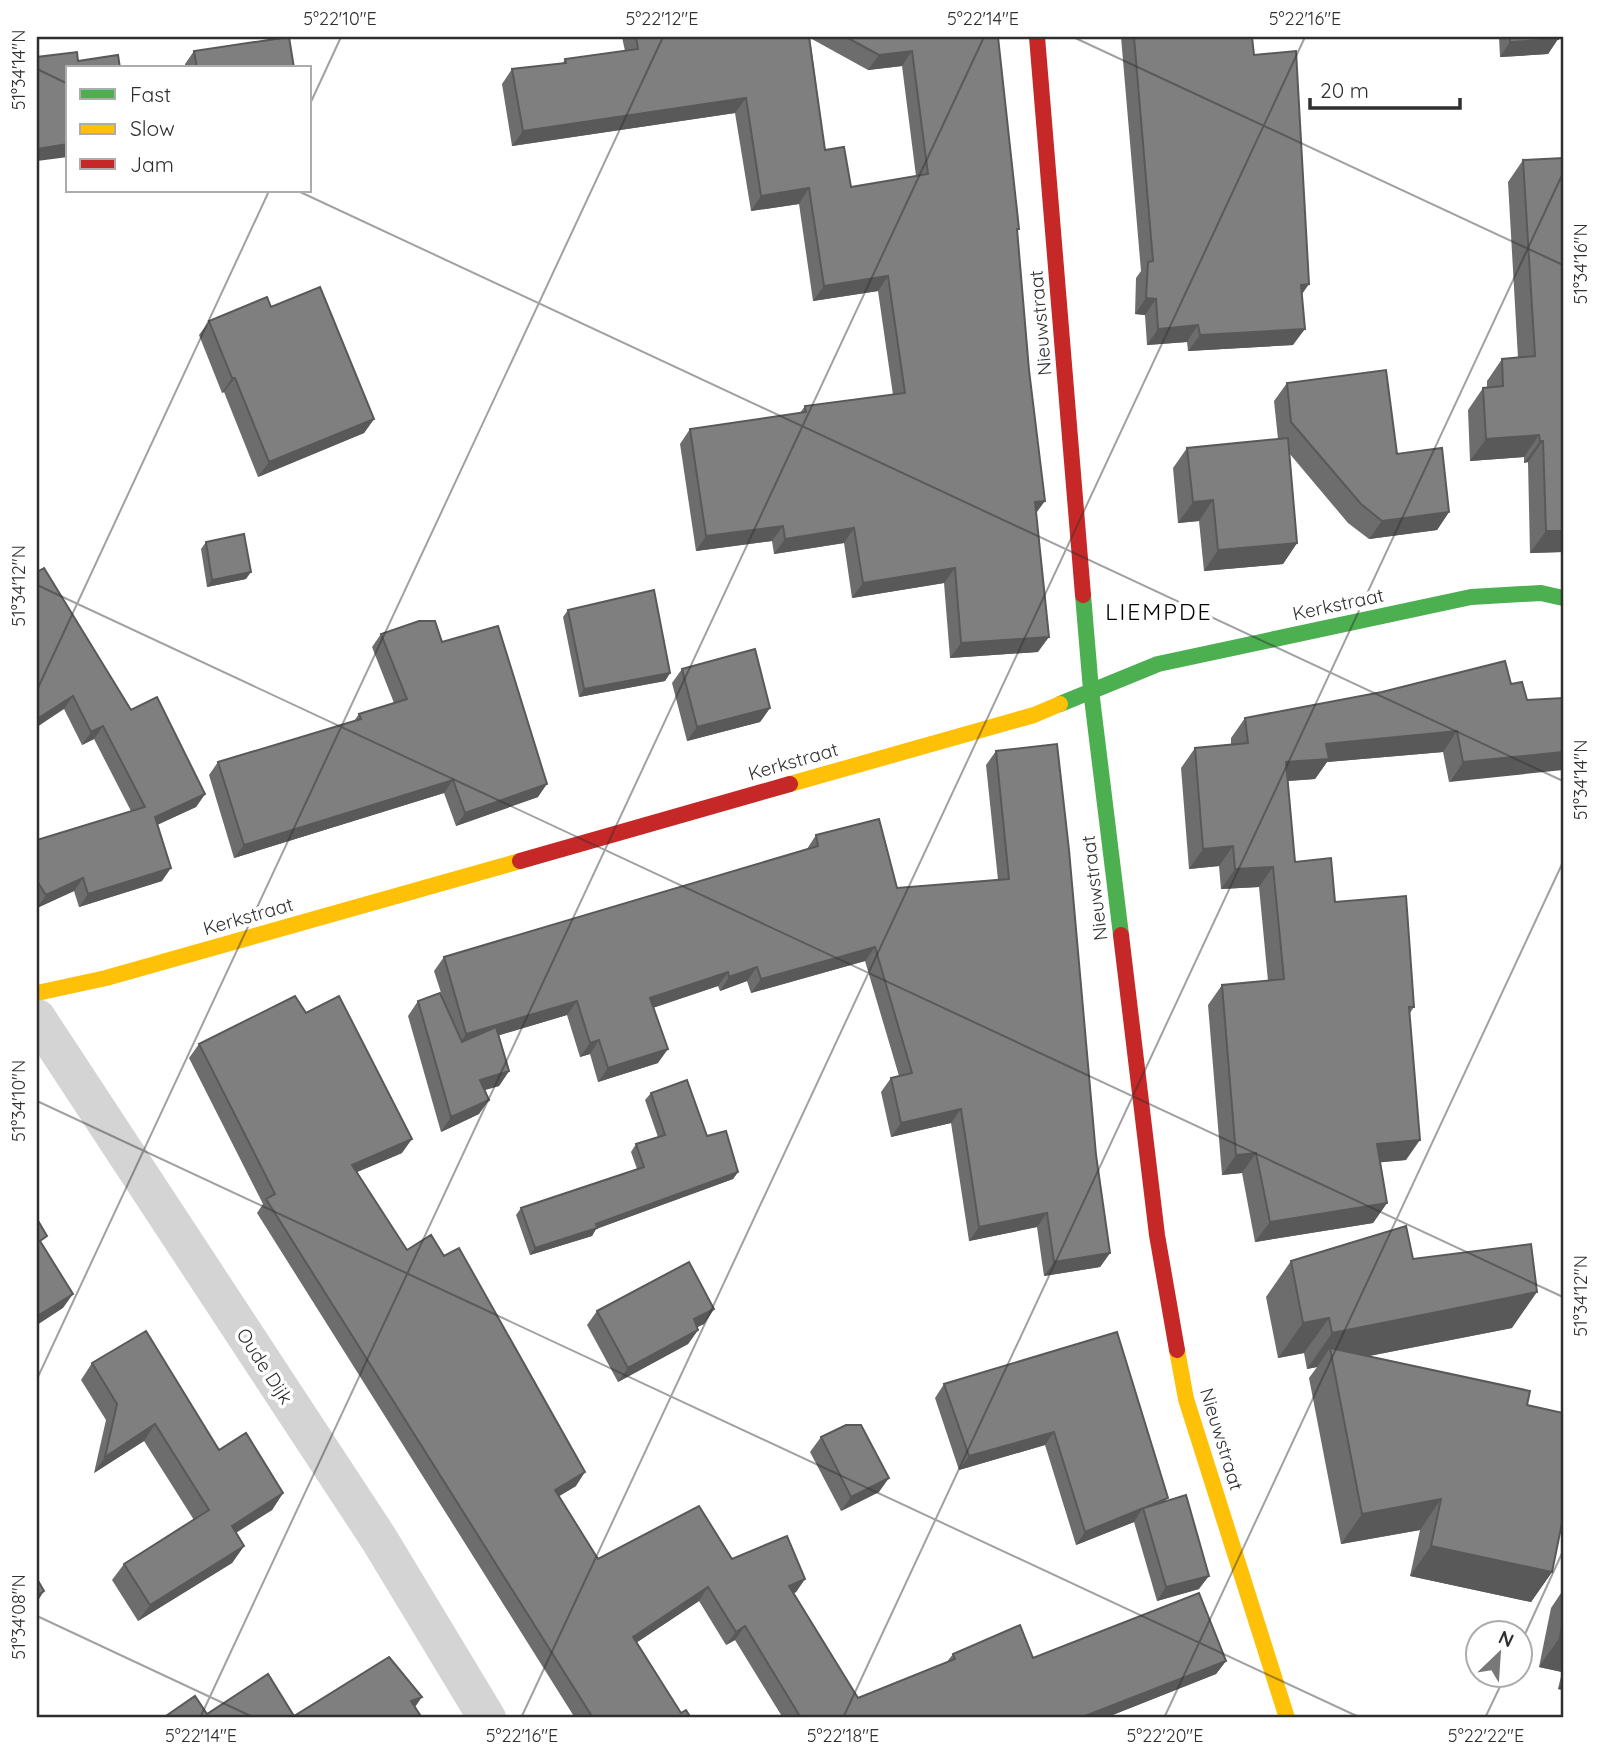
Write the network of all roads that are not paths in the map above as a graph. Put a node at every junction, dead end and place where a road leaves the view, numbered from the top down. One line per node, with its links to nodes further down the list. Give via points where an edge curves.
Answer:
1 (1037, 37): 3 (street, Nieuwstraat)
2 (1563, 598): 3 (street, Kerkstraat, via 1541,593 1471,597 1158,664)
3 (1091, 690): 4 (street, Kerkstraat, via 1034,715 106,978); 7 (street, Nieuwstraat, via 1157,1236 1186,1399)
4 (37, 993)
5 (37, 1018): 6 (street, Oude Dijk, via 379,1539)
6 (487, 1718)
7 (1286, 1718)

